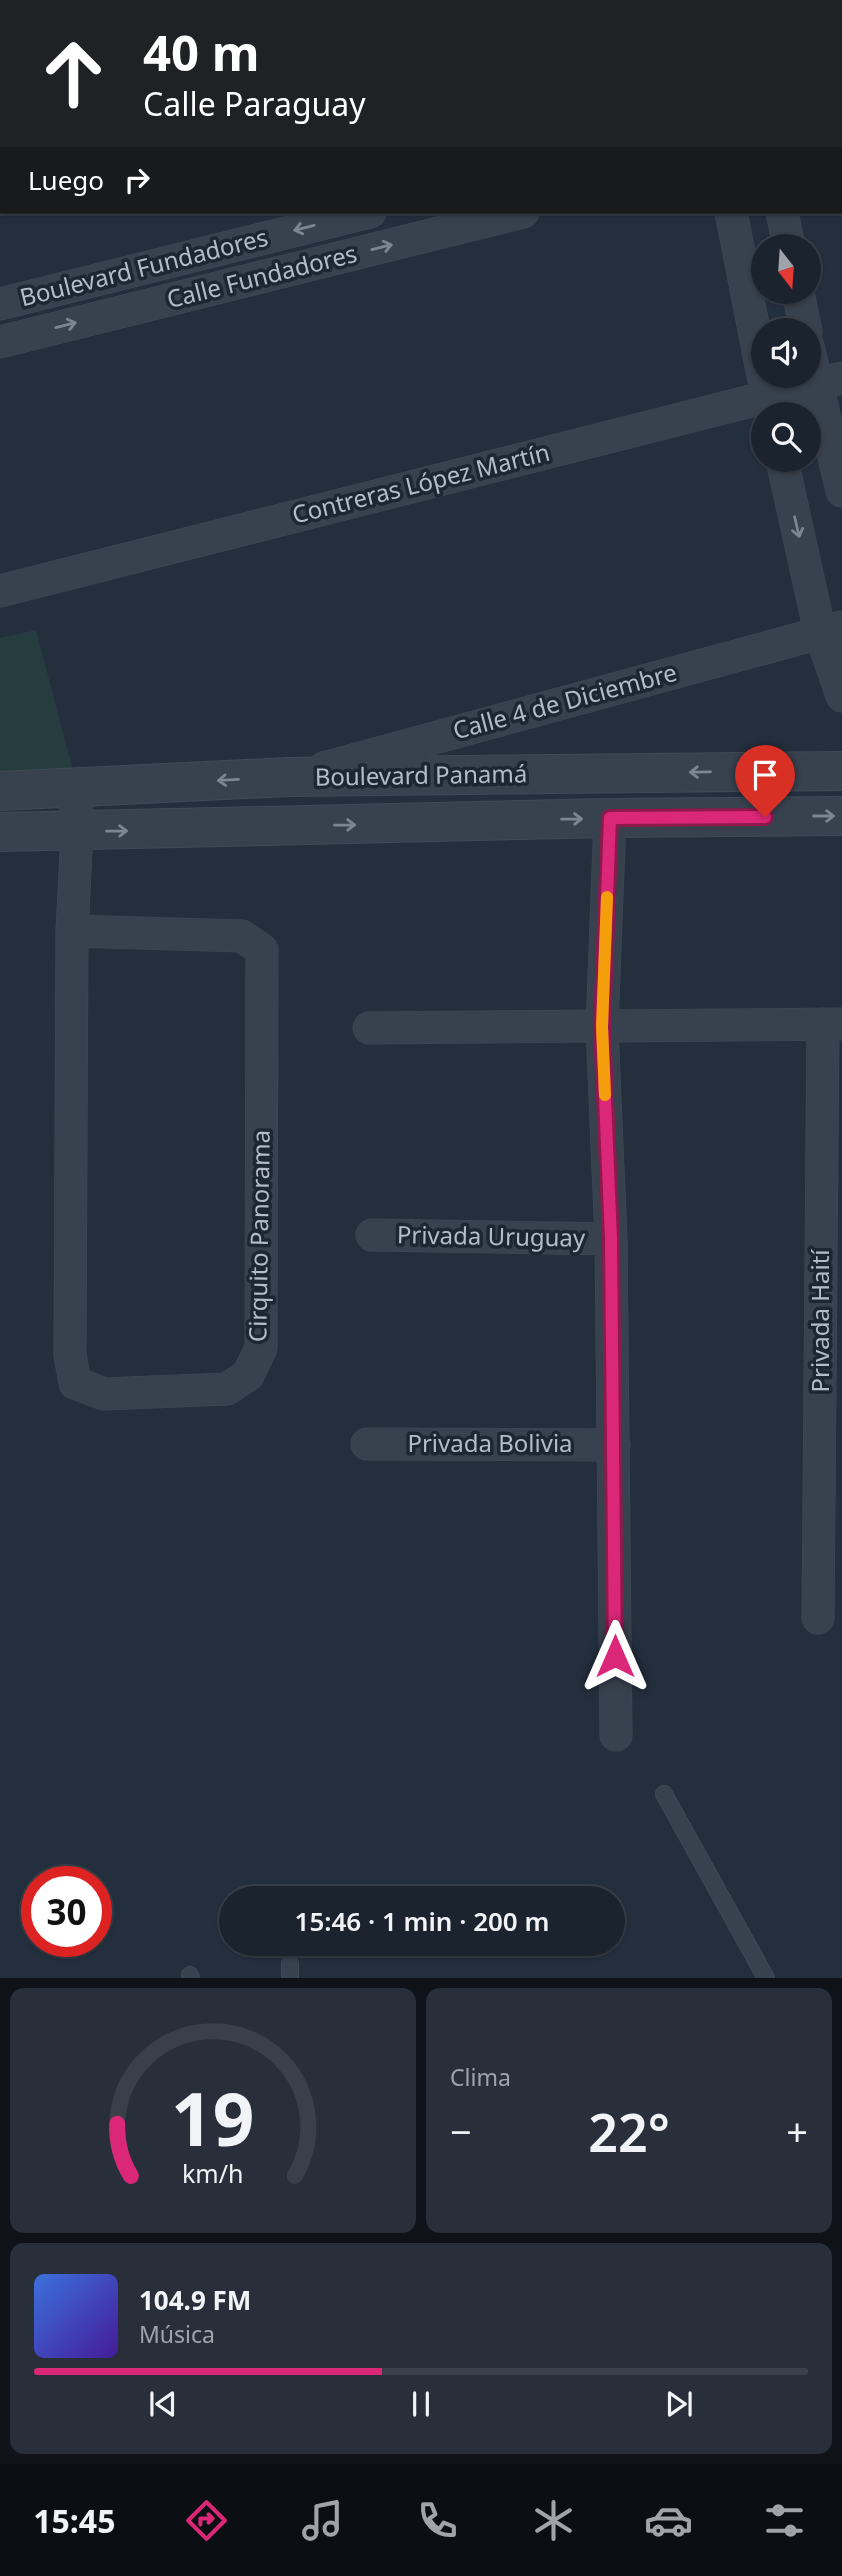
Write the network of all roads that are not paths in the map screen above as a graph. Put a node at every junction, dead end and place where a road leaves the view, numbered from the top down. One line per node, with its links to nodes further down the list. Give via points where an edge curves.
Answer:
1 (362, 214): 6 (street, Boulevard Fundadores, one-way to 6)
2 (515, 214): 7 (street, Calle Fundadores, one-way to 2)
3 (731, 214): 9 (street)
4 (782, 214): 5 (street)
5 (786, 234)
6 (0, 303)
7 (0, 342)
8 (829, 381): 9 (street, Contreras López Martín); 11 (street)
9 (766, 391): 12 (street, Contreras López Martín)
10 (785, 472): 13 (street, one-way to 13)
11 (842, 491)
12 (0, 591)
13 (831, 629): 14 (street); 16 (street, Calle 4 de Diciembre)
14 (842, 696)
15 (842, 771): 16 (street, Boulevard Panamá, one-way to 16)
16 (289, 777): 17 (street, Boulevard Panamá, one-way to 17)
17 (75, 788): 18 (street, Boulevard Panamá); 22 (street, Cirquito Panorama)
18 (0, 791)
19 (842, 816): 20 (street, Boulevard Panamá, one-way to 19)
20 (610, 818): 22 (street, Boulevard Panamá, one-way to 20); 25 (street)
21 (0, 832): 22 (street, Boulevard Panamá)
22 (77, 832): 23 (street, Cirquito Panorama)
23 (72, 931): 23 (street, Cirquito Panorama, via 69,1355 75,1383 104,1394 227,1389 248,1375 261,1348 262,950 242,936)
24 (832, 1024): 25 (street); 31 (street, Privada Haití)
25 (602, 1027): 26 (street); 28 (street)
26 (369, 1028)
27 (372, 1235): 28 (street, Privada Uruguay)
28 (611, 1239): 30 (street)
29 (367, 1444): 30 (street, Privada Bolivia)
30 (614, 1445): 32 (street)
31 (818, 1618)
32 (616, 1735)
33 (664, 1794): 34 (lane)
34 (766, 1978)

